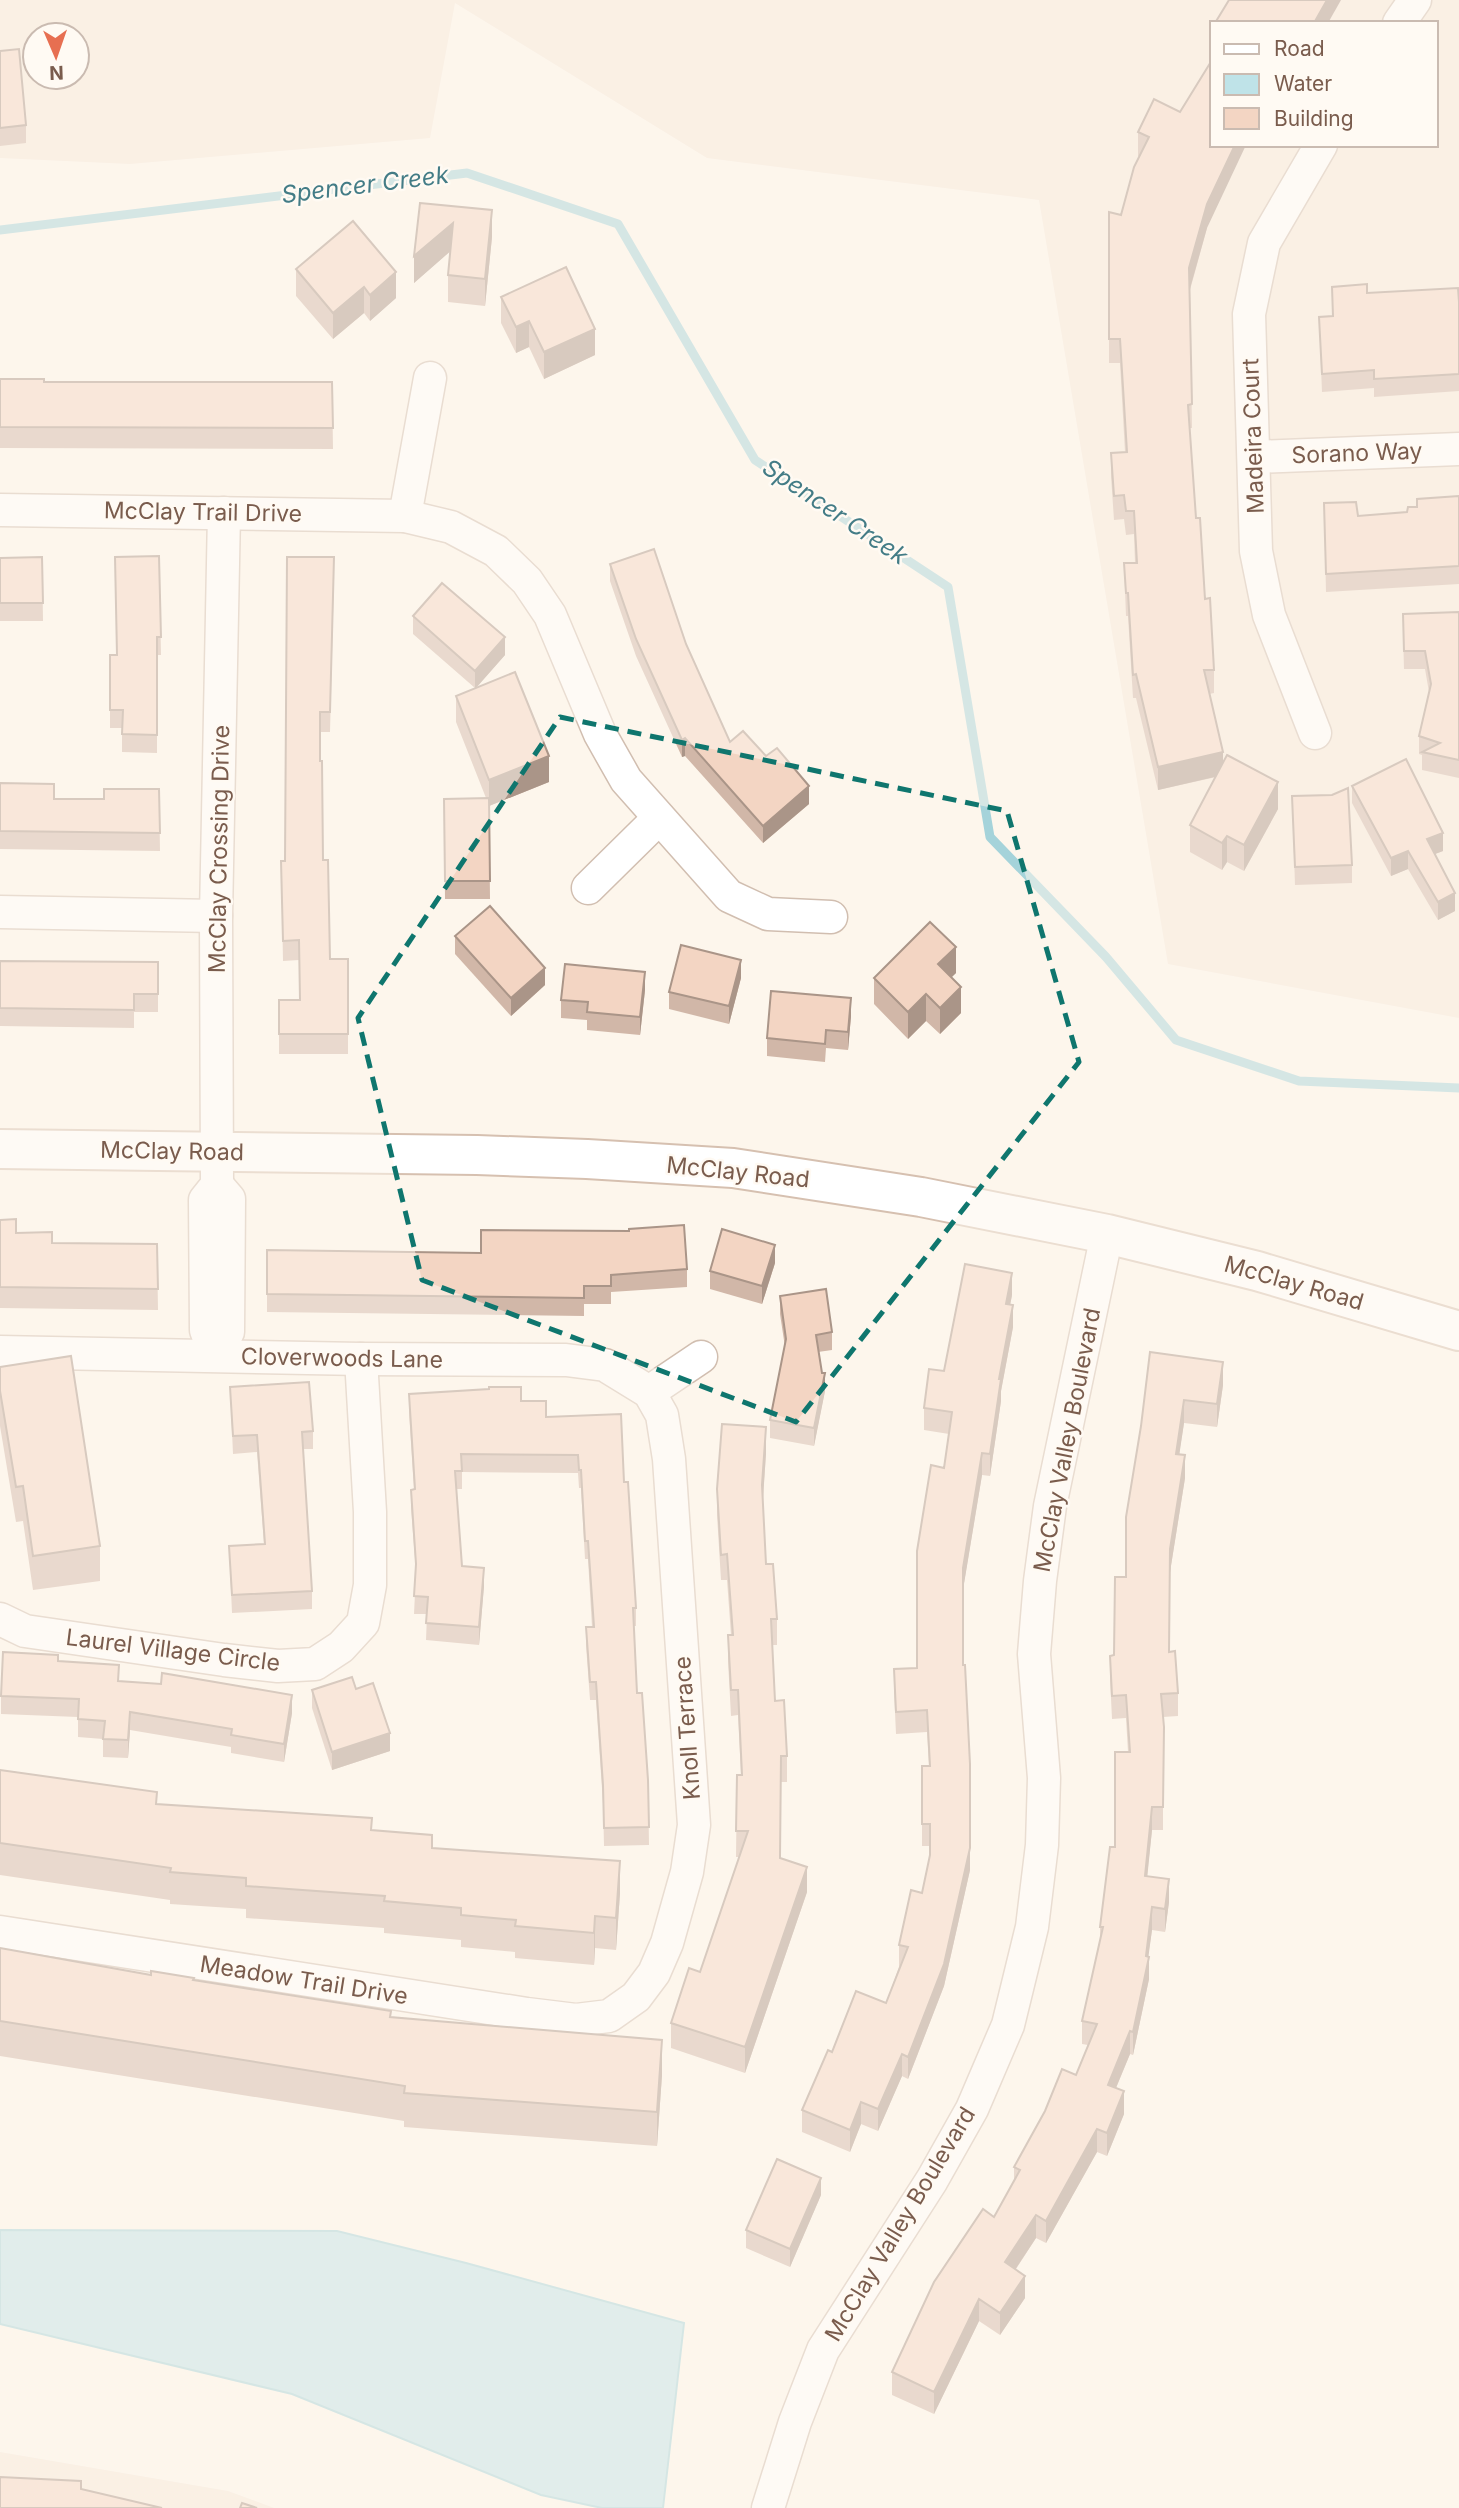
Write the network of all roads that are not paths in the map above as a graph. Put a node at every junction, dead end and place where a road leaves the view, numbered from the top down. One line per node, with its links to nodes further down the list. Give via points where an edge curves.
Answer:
1 (1415, 0): 2 (street)
2 (1400, 21)
3 (1320, 147): 6 (street, Madeira Court, via 1264,243 1250,314)
4 (430, 378): 9 (street)
5 (1459, 449): 6 (street, Sorano Way)
6 (1255, 457): 10 (street, Madeira Court, via 1261,584)
7 (0, 510): 8 (street, McClay Trail Drive)
8 (224, 513): 9 (street, McClay Trail Drive); 14 (street, McClay Crossing Drive)
9 (405, 516): 11 (street, McClay Trail Drive, via 452,527 496,551 527,581 550,615 600,734 626,779)
10 (1315, 733)
11 (659, 818): 12 (street); 15 (street, McClay Trail Drive, via 729,896 768,914)
12 (588, 888)
13 (0, 912): 14 (street)
14 (216, 916): 17 (street, McClay Crossing Drive)
15 (831, 917)
16 (0, 1149): 17 (main road, McClay Road)
17 (218, 1169): 18 (main road, McClay Road, via 491,1156 733,1168 921,1197); 21 (street, McClay Crossing Drive, via 229,1199 228,1332)
18 (1107, 1234): 19 (main road, McClay Road, via 1257,1271); 28 (street, McClay Valley Boulevard, via 1050,1506 1040,1581 1034,1654 1044,1778 1042,1845 1032,1927 1008,2025 972,2109 932,2180 823,2350)
19 (1459, 1331)
20 (0, 1352): 21 (street, Cloverwoods Lane)
21 (215, 1355): 23 (street, Cloverwoods Lane)
22 (701, 1357): 24 (street)
23 (360, 1359): 24 (street, Cloverwoods Lane, via 566,1360 606,1365); 25 (street, Laurel Village Circle, via 370,1585 363,1623 341,1647 315,1664 278,1666 25,1631)
24 (655, 1404): 27 (street, Knoll Terrace, via 669,1459 694,1825 687,1872 654,1973 636,1997)
25 (0, 1619)
26 (0, 1932): 27 (street, Meadow Trail Drive, via 527,2014 576,2020)
27 (609, 2016)
28 (768, 2508)

